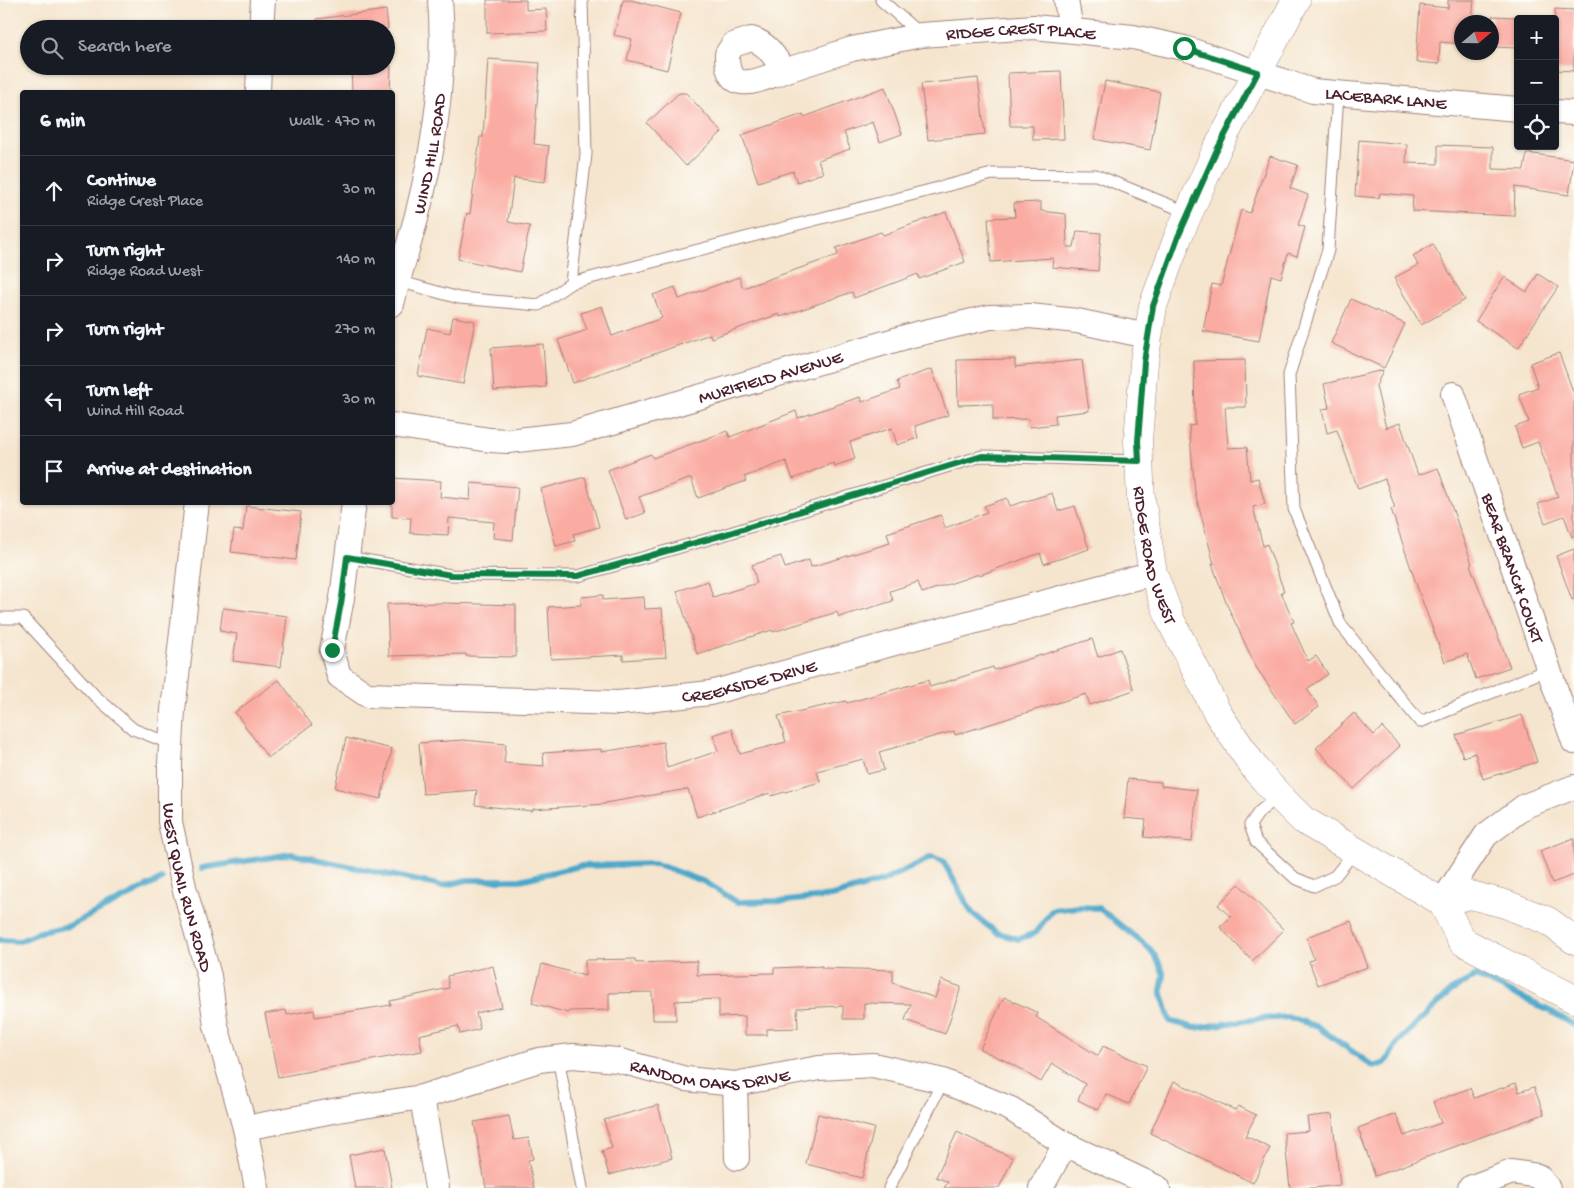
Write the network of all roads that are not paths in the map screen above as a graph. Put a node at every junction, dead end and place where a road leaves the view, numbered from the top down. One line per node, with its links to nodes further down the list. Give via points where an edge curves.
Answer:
1 (263, 0): 7 (street)
2 (440, 0): 20 (street, WIND HILL ROAD, via 442,68 432,146)
3 (582, 0): 19 (lane, via 586,154)
4 (881, 0): 9 (lane)
5 (1066, 0): 8 (street)
6 (1296, 0): 11 (street, RIDGE ROAD WEST)
7 (262, 20)
8 (1071, 30): 9 (street, RIDGE CREST PLACE, via 1034,27); 11 (street, RIDGE CREST PLACE, via 1133,37 1184,48)
9 (921, 35): 10 (street, RIDGE CREST PLACE, via 852,49)
10 (784, 71)
11 (1258, 72): 14 (street, LACEBARK LANE, via 1313,92); 18 (street, RIDGE ROAD WEST, via 1216,152)
12 (259, 75): 13 (street)
13 (258, 90)
14 (1338, 94): 15 (street, LACEBARK LANE); 30 (lane, via 1328,250 1289,375 1294,509 1340,625 1420,722)
15 (1514, 109)
16 (1559, 112): 17 (street)
17 (1574, 113)
18 (1189, 213): 19 (lane, via 1096,175 992,174); 21 (street, RIDGE ROAD WEST, via 1153,306)
19 (571, 283): 20 (lane, via 539,305)
20 (395, 293)
21 (1147, 336): 23 (street, MURIFIELD AVENUE, via 1077,321 1030,316 990,318 912,335 572,434 508,441); 24 (street, RIDGE ROAD WEST)
22 (1453, 394): 30 (street, BEAR BRANCH COURT)
23 (395, 426)
24 (1139, 461): 27 (lane, via 982,456 578,576 451,575); 28 (street, RIDGE ROAD WEST, via 1141,499)
25 (197, 505): 32 (street, WEST QUAIL RUN ROAD, via 173,710)
26 (354, 505): 27 (street)
27 (347, 557): 28 (street, CREEKSIDE DRIVE, via 332,650 339,676 366,695 619,703 710,693)
28 (1153, 573): 34 (street, RIDGE ROAD WEST, via 1171,621 1218,714 1256,770)
29 (0, 618): 32 (lane, via 23,618 95,696 134,729)
30 (1549, 669): 31 (street, BEAR BRANCH COURT)
31 (1574, 742)
32 (172, 744): 43 (street, WEST QUAIL RUN ROAD, via 170,822 209,976 216,1026)
33 (1574, 787): 36 (street, via 1525,806 1486,835)
34 (1279, 796): 35 (street, RIDGE ROAD WEST, via 1303,820); 35 (lane, via 1259,812 1250,825 1256,842 1295,878 1314,886 1335,876)
35 (1355, 850): 36 (street, RIDGE ROAD WEST)
36 (1442, 902): 37 (street, via 1471,895 1505,904 1548,921); 38 (street, via 1462,940)
37 (1574, 940)
38 (1574, 999)
39 (558, 1057): 41 (street, RANDOM OAKS DRIVE, via 617,1060 686,1079); 42 (street, RANDOM OAKS DRIVE); 48 (lane)
40 (943, 1081): 41 (street, RANDOM OAKS DRIVE, via 873,1066 819,1068); 44 (street, RANDOM OAKS DRIVE, via 1011,1109); 49 (lane)
41 (735, 1084): 45 (street)
42 (422, 1097): 43 (street, RANDOM OAKS DRIVE); 47 (street)
43 (246, 1128): 46 (street, WEST QUAIL RUN ROAD)
44 (1065, 1144): 50 (street); 51 (street, RANDOM OAKS DRIVE)
45 (736, 1158)
46 (257, 1188)
47 (437, 1188)
48 (582, 1188)
49 (889, 1188)
50 (1041, 1188)
51 (1158, 1188)
52 (1470, 1188): 53 (street, via 1512,1172 1538,1176)
53 (1548, 1188)

